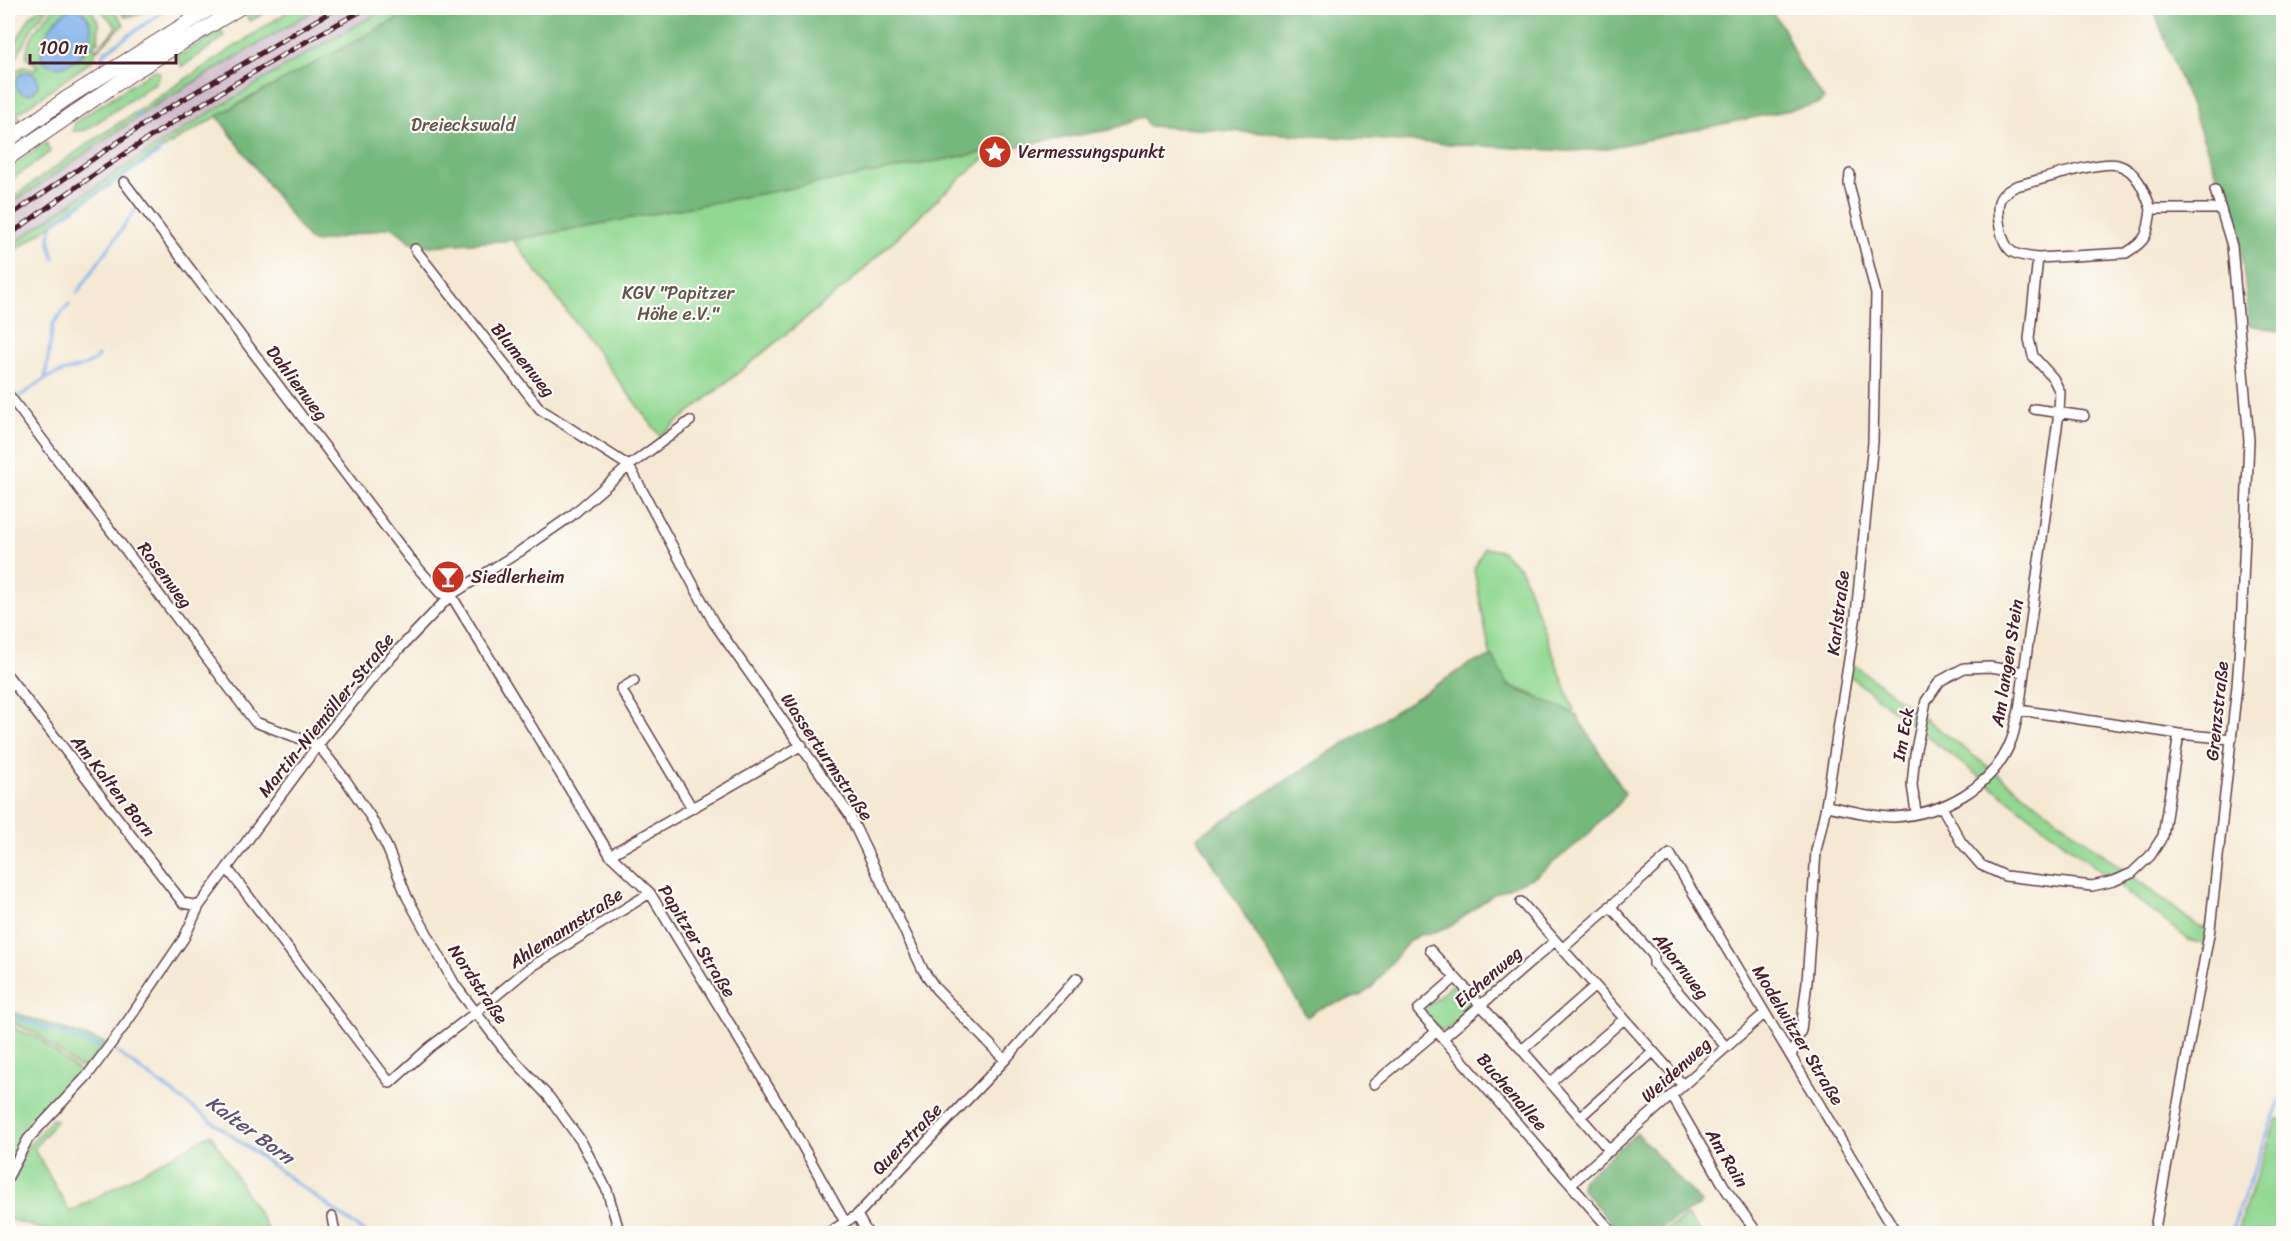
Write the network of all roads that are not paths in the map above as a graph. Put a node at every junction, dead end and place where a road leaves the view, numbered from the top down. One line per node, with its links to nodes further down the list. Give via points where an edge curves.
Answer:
1 (211, 8): 3 (main road, via 67,98)
2 (239, 8): 4 (main road, via 134,72)
3 (8, 140)
4 (8, 158)
5 (1850, 174): 29 (street, Karlstraße, via 1849,184 1876,294 1873,442 1856,615)
6 (124, 183): 18 (street, Dahlienweg, via 410,559 440,593)
7 (2215, 190): 9 (street, Grenzstraße)
8 (2151, 209): 9 (street); 11 (street, via 2148,235 2126,253); 11 (street, via 2137,178 2119,165 2102,165 2016,186 1999,202 2001,237 2011,251)
9 (2221, 209): 26 (street, Grenzstraße, via 2232,246 2249,440)
10 (415, 249): 17 (street, Blumenweg, via 540,409)
11 (2038, 258): 14 (street, Am langen Stein, via 2029,339 2033,356 2060,392)
12 (8, 394): 27 (street, Rosenweg, via 255,722)
13 (2034, 409): 14 (street)
14 (2059, 412): 15 (street); 19 (street, Am langen Stein)
15 (2084, 416)
16 (690, 421): 17 (street, Martin-Niemöller-Straße)
17 (628, 466): 18 (street, Martin-Niemöller-Straße, via 571,516); 28 (street, Wasserturmstraße, via 714,623)
18 (451, 595): 27 (street, Martin-Niemöller-Straße, via 380,669); 33 (street, Papitzer Straße)
19 (2024, 672): 24 (street, Am langen Stein); 32 (street, Im Eck, via 1964,668 1940,681 1926,701 1915,754 1912,785)
20 (8, 676): 37 (street, Am Kalten Born, via 183,903)
21 (634, 681): 22 (street)
22 (621, 689): 23 (street); 31 (street)
23 (611, 695)
24 (2019, 710): 25 (street); 30 (street, Am langen Stein, via 2011,742 1996,768 1971,791)
25 (2179, 734): 26 (street); 30 (street, via 2163,836 2132,873 2114,881 2092,886 2005,876 1981,865 1960,842)
26 (2232, 739): 73 (street, Grenzstraße, via 2210,929)
27 (318, 746): 34 (street, Martin-Niemöller-Straße); 46 (street, Nordstraße, via 370,816 437,956)
28 (802, 746): 31 (street); 54 (street, Wasserturmstraße, via 849,814 923,970 936,989)
29 (1826, 806): 32 (street, Am langen Stein, via 1893,817); 53 (street, Karlstraße, via 1816,851 1801,1030)
30 (1942, 807): 32 (street, Am langen Stein)
31 (692, 808): 33 (street)
32 (1916, 812)
33 (610, 855): 35 (street, Papitzer Straße)
34 (227, 868): 37 (street, Martin-Niemöller-Straße); 46 (street, Ahlemannstraße, via 390,1083)
35 (650, 893): 46 (street, Ahlemannstraße, via 528,969); 65 (street, Papitzer Straße, via 784,1113)
36 (1521, 902): 39 (street)
37 (199, 906): 61 (street, Martin-Niemöller-Straße, via 184,938 127,1022 87,1076 28,1139)
38 (1610, 906): 40 (street); 47 (street, Modelwitzer Straße, via 1670,854); 50 (street, Ahornweg)
39 (1555, 941): 40 (street); 45 (street, Eichenweg)
40 (1563, 948): 44 (street)
41 (1430, 950): 43 (street)
42 (1077, 978): 54 (street, Querstraße)
43 (1455, 978): 45 (street); 49 (street, Buchenallee, via 1418,1010)
44 (1595, 986): 48 (street); 51 (street)
45 (1481, 1005): 49 (street, Eichenweg); 51 (street)
46 (475, 1013): 67 (street, Nordstraße, via 549,1097 581,1142 607,1190)
47 (1765, 1014): 50 (street, Weidenweg); 53 (street, Modelwitzer Straße)
48 (1624, 1019): 52 (street); 55 (street)
49 (1440, 1035): 56 (street, Eichenweg); 62 (street, Buchenallee)
50 (1726, 1047): 57 (street, Weidenweg)
51 (1522, 1050): 55 (street)
52 (1653, 1052): 57 (street); 59 (street)
53 (1792, 1054): 72 (street, Modelwitzer Straße)
54 (1005, 1060): 63 (street, Querstraße)
55 (1550, 1083): 59 (street)
56 (1374, 1084)
57 (1683, 1085): 58 (street, Weidenweg)
58 (1672, 1096): 60 (street, Weidenweg); 71 (street, Am Rain, via 1727,1191)
59 (1580, 1117): 60 (street)
60 (1610, 1150): 62 (street, Weidenweg)
61 (8, 1177)
62 (1571, 1184): 70 (street, Buchenallee)
63 (857, 1215): 65 (street, Querstraße); 69 (street)
64 (332, 1217): 66 (street)
65 (845, 1222): 68 (street, Querstraße)
66 (335, 1233)
67 (620, 1233)
68 (826, 1233)
69 (868, 1233)
70 (1614, 1233)
71 (1758, 1233)
72 (1897, 1233)
73 (2154, 1233)

